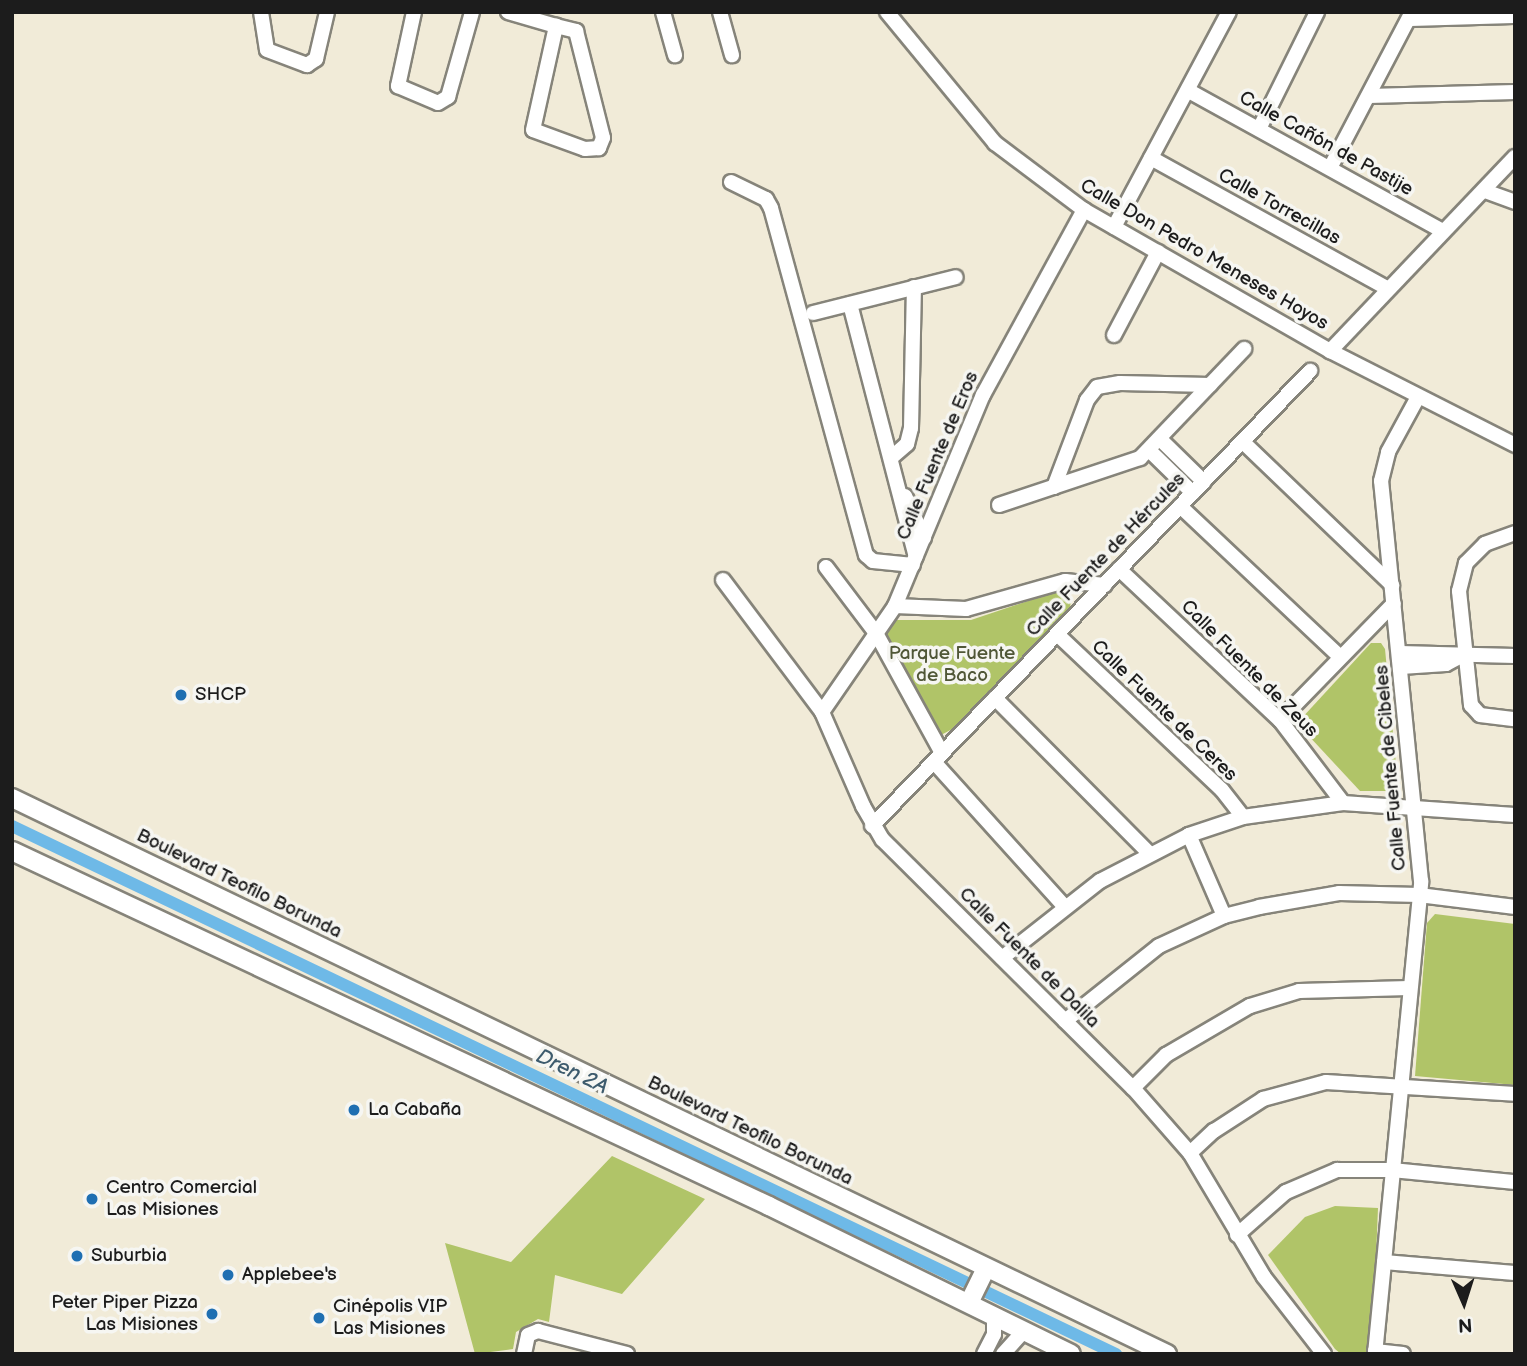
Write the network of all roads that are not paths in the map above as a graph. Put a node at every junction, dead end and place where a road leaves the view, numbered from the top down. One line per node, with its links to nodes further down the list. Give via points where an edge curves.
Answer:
1 (261, 12): 2 (street, via 263,43 270,54 307,65 316,60)
2 (327, 12)
3 (414, 12): 4 (street, via 398,86 438,103 448,97)
4 (472, 12)
5 (508, 12): 13 (street)
6 (663, 12): 14 (street)
7 (719, 12): 15 (street)
8 (887, 12): 26 (street, Calle Don Pedro Meneses Hoyos, via 995,143)
9 (1229, 12): 16 (street)
10 (1317, 12): 19 (street)
11 (1410, 16): 12 (street); 18 (street)
12 (1515, 16)
13 (556, 26): 13 (street, via 576,32 603,138 593,150 533,130)
14 (674, 55)
15 (732, 55)
16 (1189, 91): 19 (street, Calle Cañón de Pastije); 20 (street)
17 (1515, 92): 18 (street)
18 (1369, 96): 22 (street)
19 (1259, 129): 22 (street, Calle Cañón de Pastije)
20 (1151, 158): 27 (street); 32 (street, Calle Torrecillas)
21 (1515, 158): 24 (street)
22 (1330, 168): 28 (street, Calle Cañón de Pastije)
23 (732, 182): 54 (street, via 766,199 771,208 866,555 873,561)
24 (1485, 191): 25 (street); 28 (street)
25 (1515, 202)
26 (1084, 210): 27 (street, Calle Don Pedro Meneses Hoyos); 53 (street, Calle Fuente de Eros, via 988,384)
27 (1114, 227): 29 (street, Calle Don Pedro Meneses Hoyos)
28 (1443, 231): 32 (street)
29 (1158, 252): 35 (street); 37 (street, Calle Don Pedro Meneses Hoyos)
30 (956, 277): 31 (street)
31 (914, 288): 33 (street); 45 (street, via 911,428 907,444)
32 (1388, 289): 37 (street)
33 (850, 304): 34 (street); 45 (street)
34 (813, 313)
35 (1114, 335)
36 (1244, 349): 39 (street)
37 (1330, 351): 40 (street, Calle Don Pedro Meneses Hoyos)
38 (1310, 372): 42 (street, Calle Fuente de Hércules)
39 (1210, 385): 41 (street); 47 (street, via 1120,383 1097,387 1087,400)
40 (1418, 397): 43 (street, Calle Don Pedro Meneses Hoyos); 59 (street, Calle Fuente de Cibeles, via 1382,470)
41 (1161, 440): 44 (street); 46 (street)
42 (1242, 442): 46 (street, Calle Fuente de Hércules); 59 (street)
43 (1515, 445)
44 (1150, 452): 47 (street); 49 (street)
45 (892, 457): 48 (street)
46 (1204, 482): 49 (street, Calle Fuente de Hércules)
47 (1054, 487): 50 (street)
48 (901, 493): 53 (street); 54 (street)
49 (1193, 493): 51 (street, Calle Fuente de Hércules)
50 (999, 505)
51 (1180, 506): 56 (street, Calle Fuente de Hércules); 66 (street)
52 (1515, 533): 64 (street, via 1485,544 1461,571)
53 (924, 538): 54 (street, Calle Fuente de Eros)
54 (915, 561): 61 (street, Calle Fuente de Eros)
55 (826, 567): 62 (street)
56 (1119, 569): 58 (street, Calle Fuente de Hércules); 71 (street, Calle Fuente de Zeus)
57 (723, 580): 69 (street, Calle Fuente de Dalila)
58 (1105, 585): 61 (street, via 1065,581 974,608); 63 (street, Calle Fuente de Hércules)
59 (1392, 585): 60 (street, Calle Fuente de Cibeles)
60 (1394, 603): 66 (street); 67 (street, Calle Fuente de Cibeles)
61 (895, 606): 62 (street, Calle Fuente de Eros)
62 (876, 633): 69 (street, Calle Fuente de Eros); 72 (street)
63 (1056, 635): 68 (street, Calle Fuente de Hércules); 77 (street, Calle Fuente de Ceres, via 1222,790)
64 (1463, 655): 65 (street); 67 (street, via 1446,664); 70 (street, via 1474,712)
65 (1515, 656)
66 (1340, 657): 71 (street)
67 (1401, 660): 75 (street, Calle Fuente de Cibeles)
68 (995, 698): 72 (street, Calle Fuente de Hércules); 81 (street)
69 (822, 712): 78 (street, Calle Fuente de Dalila)
70 (1515, 719)
71 (1280, 720): 74 (street, Calle Fuente de Zeus)
72 (938, 757): 78 (street, Calle Fuente de Hércules); 83 (street)
73 (12, 798): 97 (main road, Boulevard Teofilo Borunda)
74 (1343, 803): 75 (street); 77 (street)
75 (1416, 805): 76 (street); 82 (street, Calle Fuente de Cibeles)
76 (1515, 815)
77 (1243, 817): 79 (street)
78 (872, 826): 86 (street, Calle Fuente de Dalila)
79 (1189, 835): 81 (street); 85 (street)
80 (12, 851): 99 (main road)
81 (1149, 853): 83 (street)
82 (1419, 895): 84 (street); 85 (street, via 1339,893); 87 (street, Calle Fuente de Cibeles)
83 (1064, 906): 86 (street)
84 (1515, 906)
85 (1224, 916): 88 (street, via 1159,946)
86 (1002, 958): 88 (street, Calle Fuente de Dalila)
87 (1409, 988): 89 (street, Calle Fuente de Cibeles); 90 (street, via 1299,991 1250,1006 1166,1055)
88 (1065, 1021): 90 (street, Calle Fuente de Dalila)
89 (1401, 1086): 91 (street); 92 (street, via 1326,1082 1295,1087 1237,1114); 93 (street, Calle Fuente de Cibeles)
90 (1133, 1088): 92 (street, Calle Fuente de Dalila)
91 (1515, 1094)
92 (1190, 1153): 95 (street, Calle Fuente de Dalila)
93 (1392, 1170): 94 (street); 95 (street, via 1338,1170 1311,1177 1286,1192); 96 (street, Calle Fuente de Cibeles)
94 (1515, 1182)
95 (1237, 1235): 110 (street, Calle Fuente de Dalila)
96 (1384, 1262): 98 (street); 103 (street, Calle Fuente de Cibeles)
97 (984, 1273): 99 (main road); 109 (main road, Boulevard Teofilo Borunda)
98 (1515, 1273)
99 (971, 1299): 100 (main road)
100 (994, 1317): 101 (main road); 106 (street)
101 (1024, 1331): 107 (street); 108 (main road)
102 (580, 1349): 104 (street, via 549,1331 528,1335); 105 (street)
103 (1375, 1352): 111 (street)
104 (524, 1354)
105 (626, 1354)
106 (984, 1354)
107 (1003, 1354)
108 (1071, 1354)
109 (1167, 1354)
110 (1324, 1354)
111 (1403, 1354)

